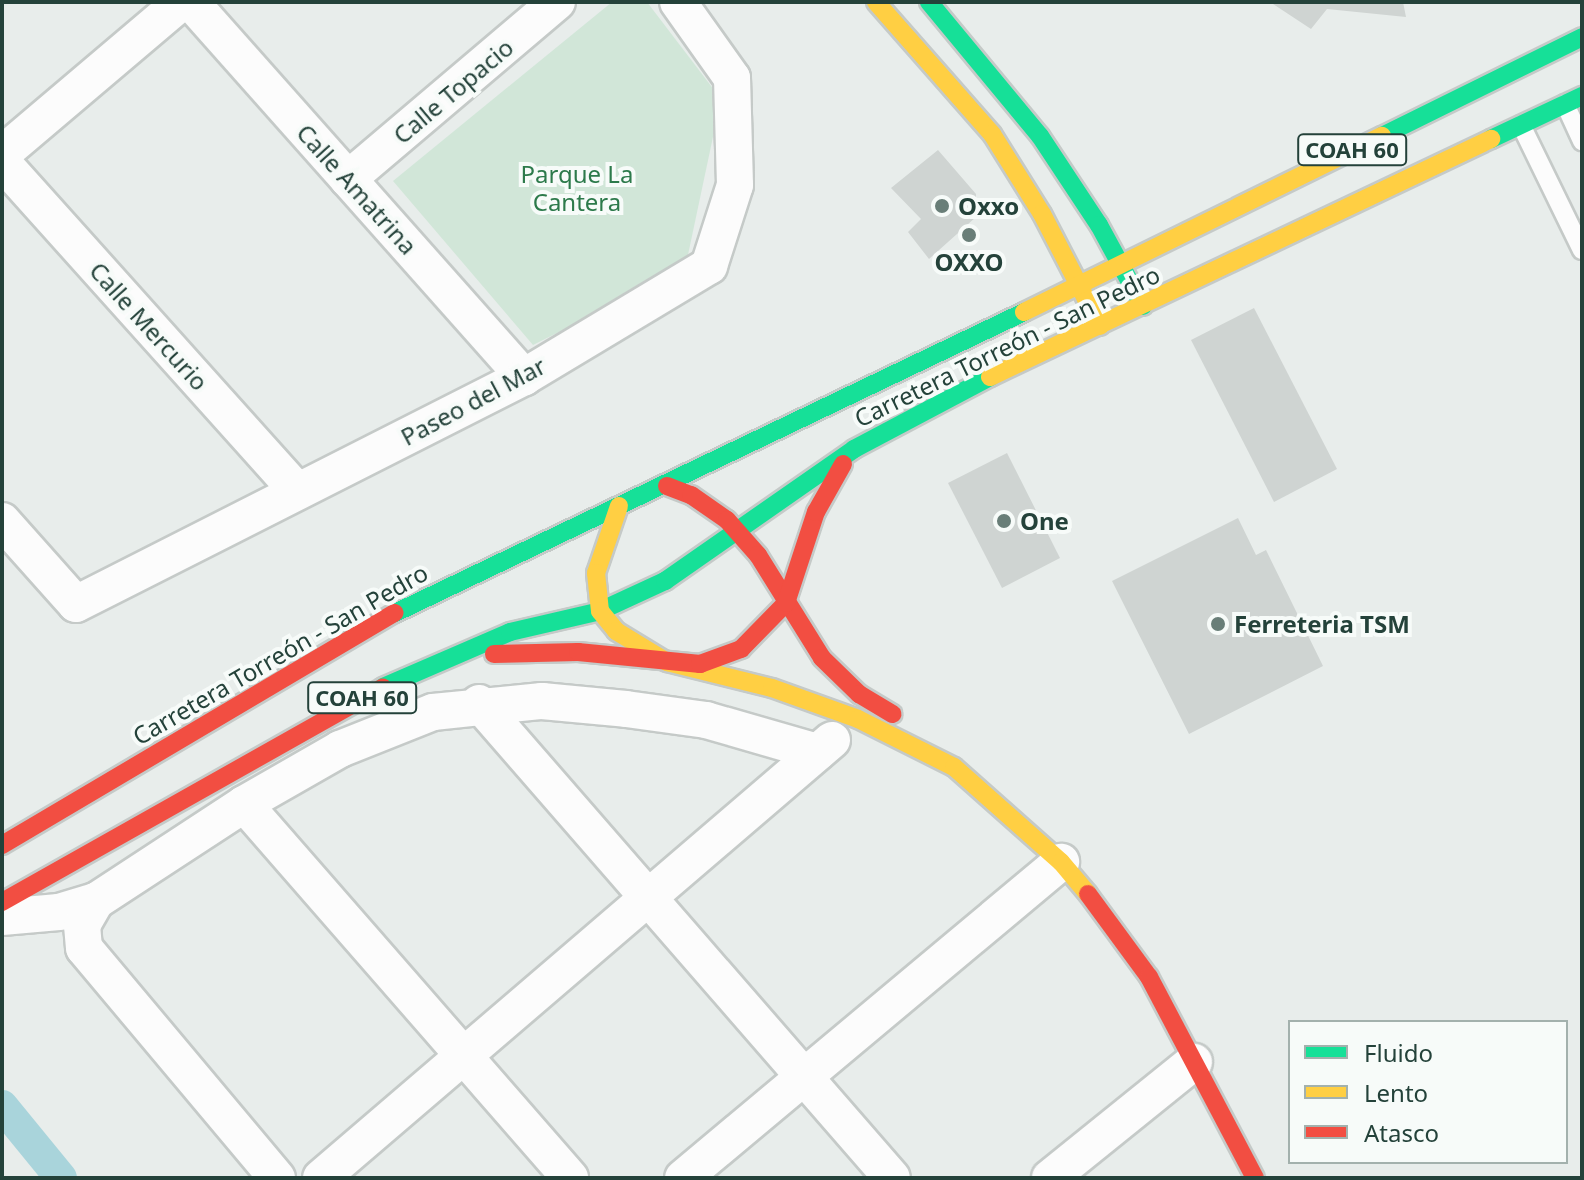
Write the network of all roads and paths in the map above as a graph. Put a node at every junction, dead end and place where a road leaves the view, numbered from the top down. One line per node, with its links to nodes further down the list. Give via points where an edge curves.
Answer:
1 (181, 2): 12 (street)
2 (191, 2): 14 (street, Calle Amatrina)
3 (557, 2): 14 (street, Calle Topacio)
4 (678, 2): 20 (street, Paseo del Mar, via 732,78 735,185 709,266)
5 (876, 2): 17 (main road, via 992,134)
6 (929, 2): 16 (main road, via 1040,136)
7 (1582, 37): 16 (main road, Carretera Torreón - San Pedro / COAH 60)
8 (1582, 96): 9 (main road, Carretera Torreón - San Pedro / COAH 60)
9 (1565, 104): 10 (main road, Carretera Torreón - San Pedro / COAH 60); 11 (lane)
10 (1521, 125): 15 (lane); 18 (main road, Carretera Torreón - San Pedro / COAH 60)
11 (1582, 141)
12 (2, 154)
13 (2, 162): 23 (street, Calle Mercurio)
14 (348, 179): 20 (street, Calle Amatrina)
15 (1582, 250)
16 (1122, 264): 17 (main road, Carretera Torreón - San Pedro / COAH 60); 18 (main road)
17 (1079, 285): 19 (main road); 22 (main road, Carretera Torreón - San Pedro / COAH 60)
18 (1143, 306): 19 (main road, Carretera Torreón - San Pedro / COAH 60)
19 (1100, 326): 21 (main road, Carretera Torreón - San Pedro / COAH 60, via 925,408)
20 (524, 377): 23 (street, Paseo del Mar)
21 (854, 449): 26 (main road, Carretera Torreón - San Pedro / COAH 60); 27 (main road, via 816,512)
22 (667, 486): 24 (main road, Carretera Torreón - San Pedro / COAH 60); 26 (main road, via 712,507)
23 (297, 491): 25 (street, Paseo del Mar, via 76,604)
24 (619, 506): 28 (main road, via 597,557); 36 (main road, Carretera Torreón - San Pedro / COAH 60, via 359,630)
25 (2, 521)
26 (738, 532): 27 (main road); 28 (main road, Carretera Torreón - San Pedro / COAH 60, via 665,581)
27 (786, 603): 30 (main road, via 741,649 700,664); 34 (main road, via 841,679 925,737)
28 (600, 611): 29 (main road, Carretera Torreón - San Pedro / COAH 60, via 510,632); 30 (main road, via 633,645)
29 (451, 656): 30 (main road, via 578,652); 40 (main road, Carretera Torreón - San Pedro / COAH 60, via 324,719)
30 (667, 662): 32 (main road, via 772,688)
31 (479, 703): 33 (street, via 542,701 693,718); 35 (street, via 384,728); 38 (street)
32 (858, 719): 33 (street); 34 (main road)
33 (817, 752): 38 (street)
34 (954, 767): 37 (main road)
35 (244, 804): 39 (street); 42 (street)
36 (2, 845)
37 (1061, 862): 43 (main road, via 1149,977); 44 (street)
38 (648, 898): 42 (street); 44 (street)
39 (96, 901): 41 (street, via 34,917); 45 (street, via 82,925 84,948)
40 (2, 902)
41 (2, 917)
42 (466, 1058): 46 (street); 47 (street)
43 (1194, 1062): 50 (street); 51 (main road)
44 (804, 1077): 48 (street); 49 (street)
45 (277, 1178)
46 (321, 1178)
47 (570, 1178)
48 (683, 1178)
49 (892, 1178)
50 (1050, 1178)
51 (1255, 1178)

